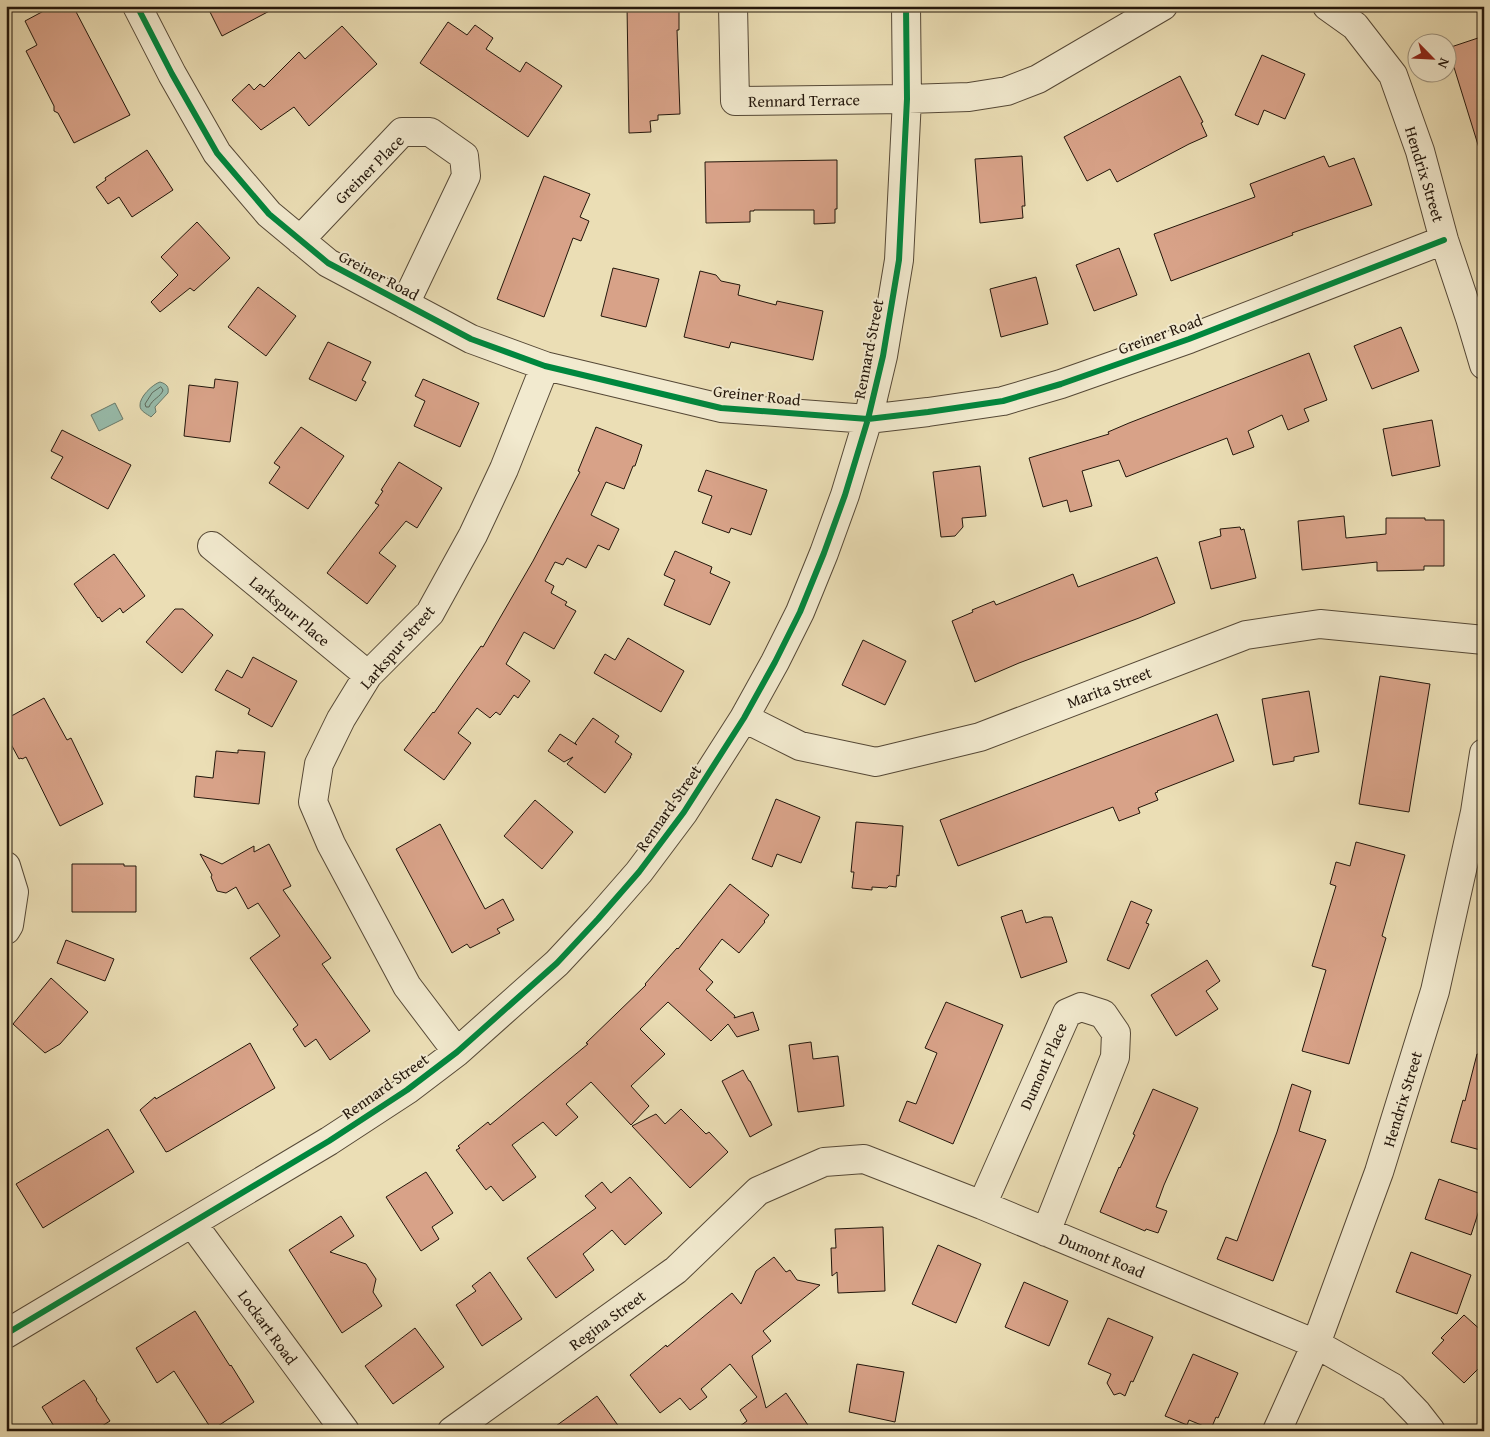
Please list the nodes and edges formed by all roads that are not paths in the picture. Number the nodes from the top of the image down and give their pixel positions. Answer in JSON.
{"nodes":[{"id":1,"x":137,"y":6,"type":"edge"},
{"id":2,"x":733,"y":6,"type":"edge"},
{"id":3,"x":906,"y":6,"type":"edge"},
{"id":4,"x":1163,"y":6,"type":"edge"},
{"id":5,"x":1327,"y":6,"type":"edge"},
{"id":6,"x":908,"y":99,"type":"junction"},
{"id":7,"x":300,"y":240,"type":"junction"},
{"id":8,"x":1444,"y":240,"type":"junction"},
{"id":9,"x":405,"y":304,"type":"junction"},
{"id":10,"x":1484,"y":365,"type":"edge"},
{"id":11,"x":545,"y":366,"type":"junction"},
{"id":12,"x":868,"y":419,"type":"junction"},
{"id":13,"x":212,"y":546,"type":"dead end"},
{"id":14,"x":1484,"y":640,"type":"edge"},
{"id":15,"x":368,"y":675,"type":"junction"},
{"id":16,"x":744,"y":718,"type":"junction"},
{"id":17,"x":1484,"y":753,"type":"edge"},
{"id":18,"x":6,"y":866,"type":"edge"},
{"id":19,"x":6,"y":930,"type":"edge"},
{"id":20,"x":457,"y":1052,"type":"junction"},
{"id":21,"x":751,"y":1197,"type":"joint"},
{"id":22,"x":982,"y":1205,"type":"junction"},
{"id":23,"x":192,"y":1223,"type":"junction"},
{"id":24,"x":1046,"y":1232,"type":"junction"},
{"id":25,"x":6,"y":1334,"type":"edge"},
{"id":26,"x":1316,"y":1344,"type":"junction"},
{"id":27,"x":345,"y":1431,"type":"edge"},
{"id":28,"x":452,"y":1431,"type":"edge"},
{"id":29,"x":1277,"y":1431,"type":"edge"},
{"id":30,"x":1431,"y":1431,"type":"edge"}],
"edges":[{"from":1,"to":7,"type":"street","name":"Greiner Road"},
{"from":2,"to":6,"type":"street","name":"Rennard Terrace"},
{"from":3,"to":6,"type":"street","name":"Rennard Street"},
{"from":4,"to":6,"type":"street"},
{"from":5,"to":8,"type":"street","name":"Hendrix Street"},
{"from":6,"to":12,"type":"street","name":"Rennard Street"},
{"from":7,"to":9,"type":"street","name":"Greiner Road"},
{"from":7,"to":9,"type":"street","name":"Greiner Place"},
{"from":8,"to":10,"type":"street","name":"Hendrix Street"},
{"from":8,"to":12,"type":"street","name":"Greiner Road"},
{"from":9,"to":11,"type":"street","name":"Greiner Road"},
{"from":11,"to":12,"type":"street","name":"Greiner Road"},
{"from":11,"to":15,"type":"street","name":"Larkspur Street"},
{"from":12,"to":16,"type":"street","name":"Rennard Street"},
{"from":13,"to":15,"type":"street","name":"Larkspur Place"},
{"from":14,"to":16,"type":"street","name":"Marita Street"},
{"from":15,"to":20,"type":"street","name":"Larkspur Street"},
{"from":16,"to":20,"type":"street","name":"Rennard Street"},
{"from":17,"to":26,"type":"street","name":"Hendrix Street"},
{"from":18,"to":19,"type":"street"},
{"from":20,"to":23,"type":"street","name":"Rennard Street"},
{"from":21,"to":22,"type":"street","name":"Dumont Road"},
{"from":21,"to":28,"type":"street","name":"Regina Street"},
{"from":22,"to":24,"type":"street","name":"Dumont Road"},
{"from":22,"to":24,"type":"street","name":"Dumont Place"},
{"from":23,"to":25,"type":"street","name":"Rennard Street"},
{"from":23,"to":27,"type":"street","name":"Lockart Road"},
{"from":24,"to":26,"type":"street","name":"Dumont Road"},
{"from":26,"to":29,"type":"street","name":"Hendrix Street"},
{"from":26,"to":30,"type":"street","name":"Dumont Road"}]}
